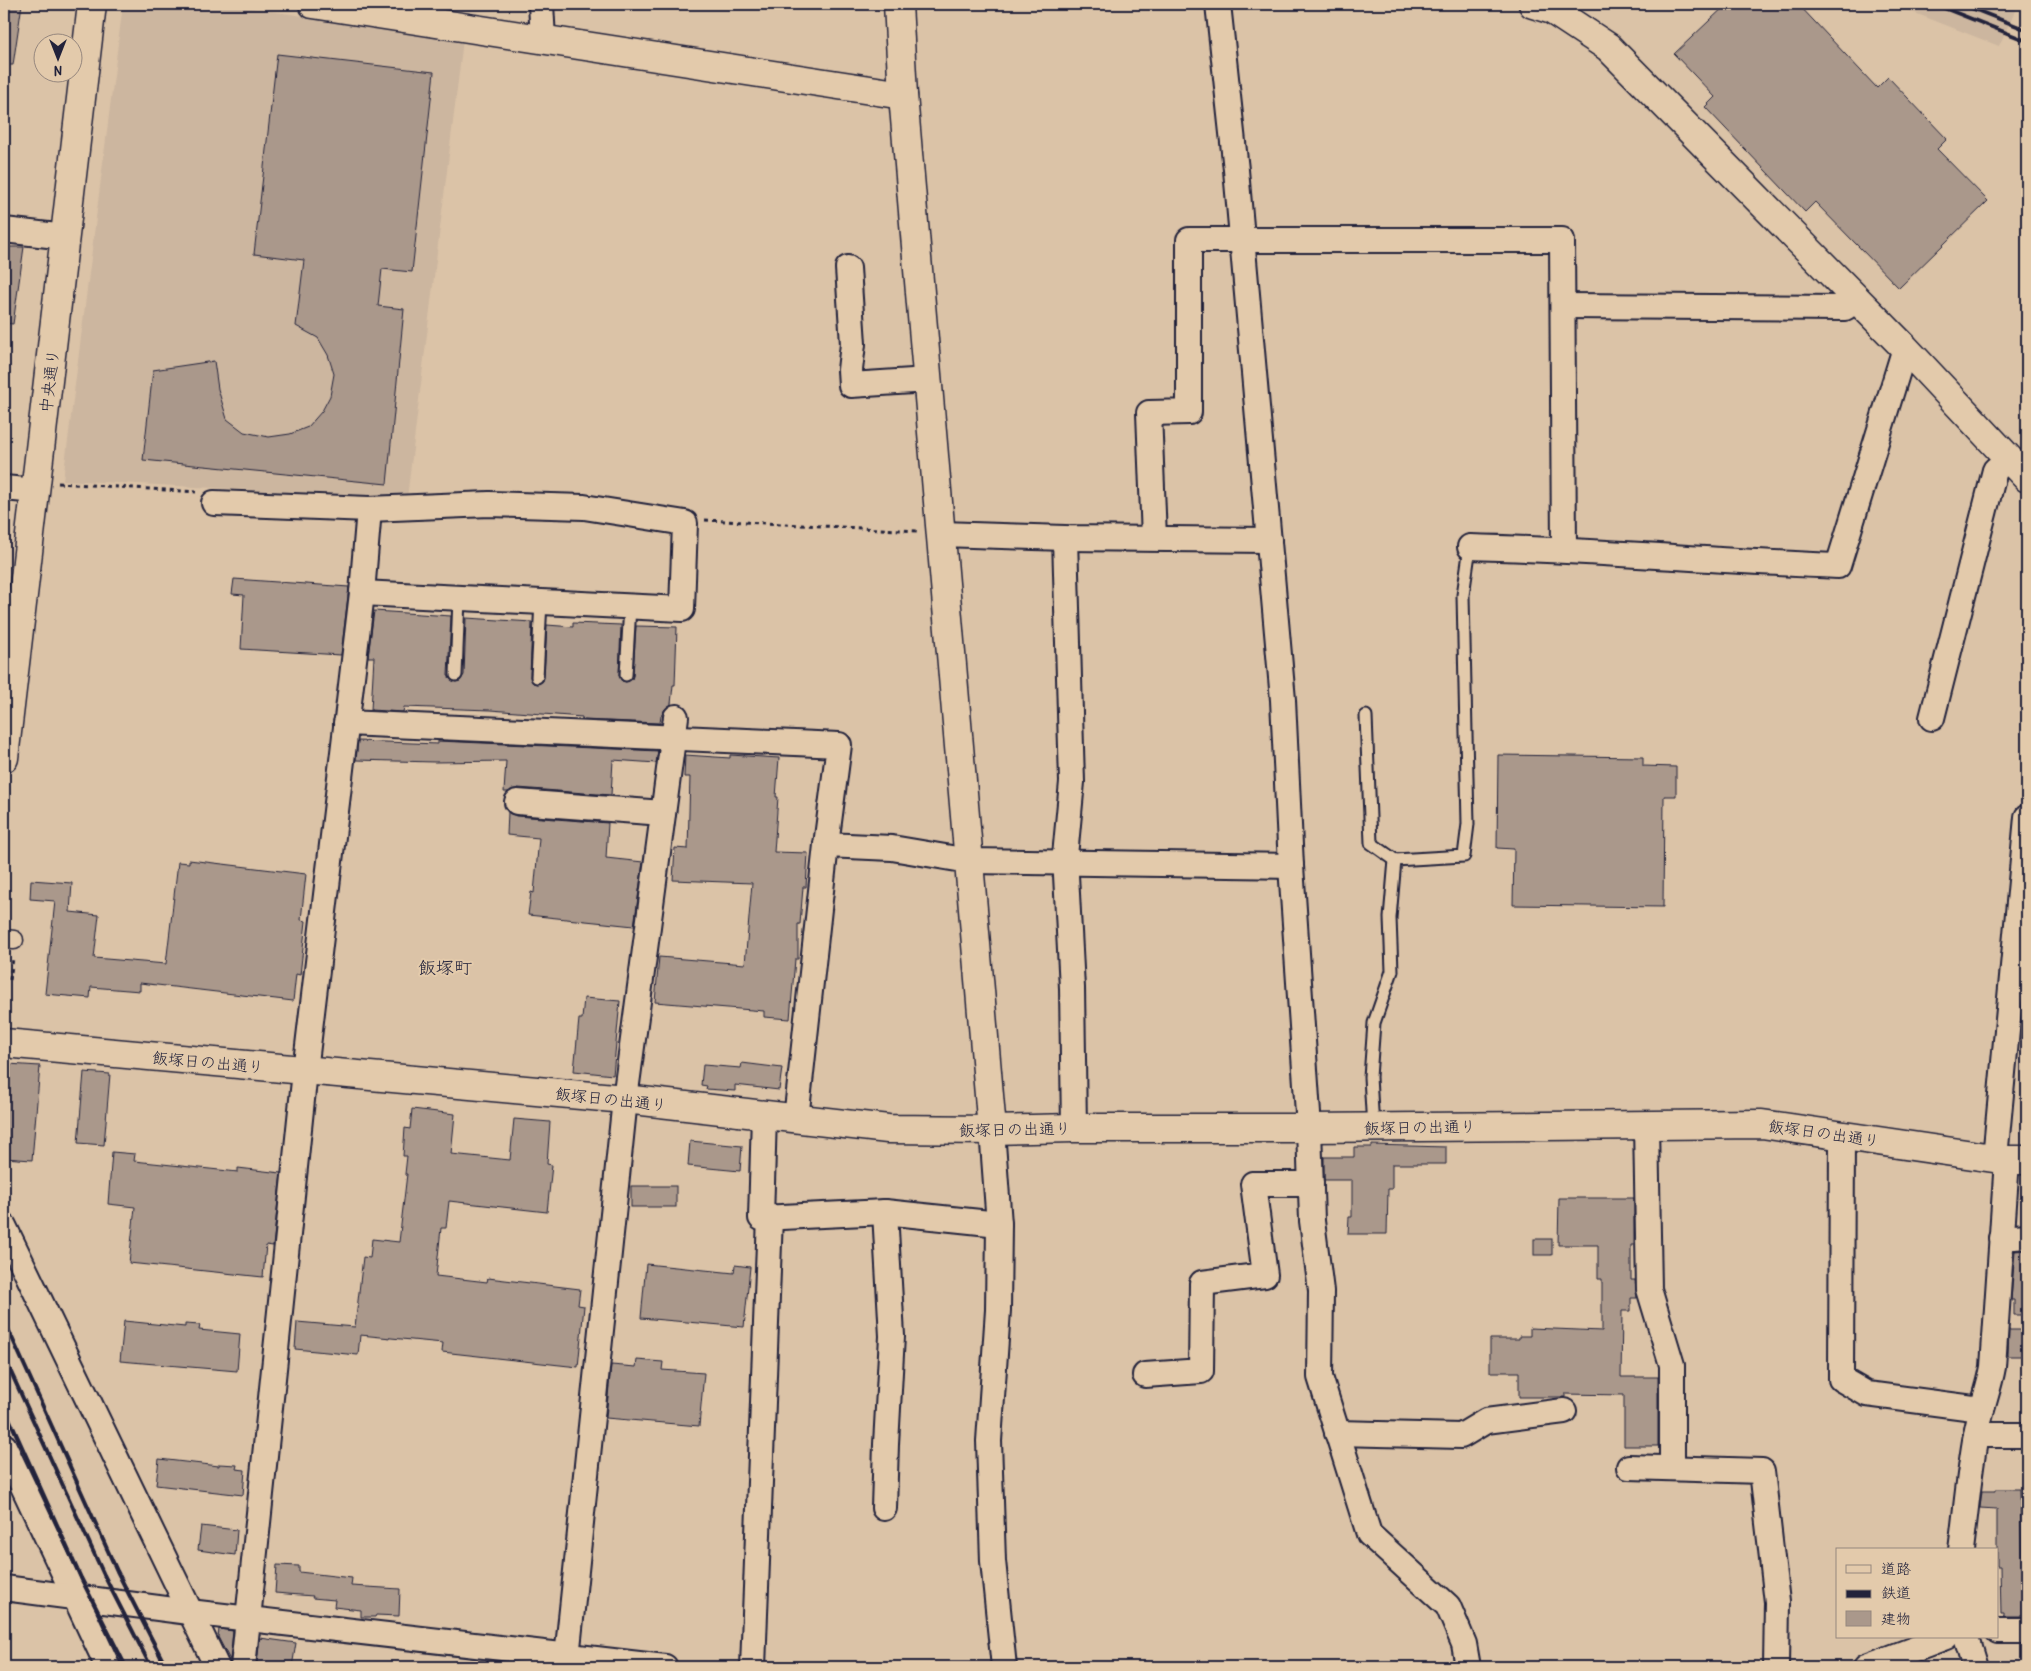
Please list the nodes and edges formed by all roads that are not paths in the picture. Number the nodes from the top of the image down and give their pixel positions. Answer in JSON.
{"nodes":[{"id":1,"x":92,"y":4,"type":"edge"},
{"id":2,"x":313,"y":4,"type":"edge"},
{"id":3,"x":541,"y":4,"type":"edge"},
{"id":4,"x":898,"y":4,"type":"edge"},
{"id":5,"x":1218,"y":4,"type":"edge"},
{"id":6,"x":1533,"y":4,"type":"edge"},
{"id":7,"x":416,"y":12,"type":"edge"},
{"id":8,"x":543,"y":38,"type":"junction"},
{"id":9,"x":903,"y":95,"type":"junction"},
{"id":10,"x":4,"y":230,"type":"edge"},
{"id":11,"x":66,"y":238,"type":"junction"},
{"id":12,"x":1242,"y":239,"type":"junction"},
{"id":13,"x":848,"y":268,"type":"dead end"},
{"id":14,"x":1856,"y":300,"type":"junction"},
{"id":15,"x":1563,"y":306,"type":"junction"},
{"id":16,"x":1905,"y":348,"type":"junction"},
{"id":17,"x":928,"y":380,"type":"junction"},
{"id":18,"x":2018,"y":469,"type":"edge"},
{"id":19,"x":36,"y":486,"type":"junction"},
{"id":20,"x":4,"y":488,"type":"edge"},
{"id":21,"x":214,"y":503,"type":"road end"},
{"id":22,"x":369,"y":509,"type":"junction"},
{"id":23,"x":942,"y":534,"type":"junction"},
{"id":24,"x":1065,"y":538,"type":"junction"},
{"id":25,"x":1154,"y":538,"type":"junction"},
{"id":26,"x":1269,"y":540,"type":"junction"},
{"id":27,"x":1470,"y":547,"type":"joint"},
{"id":28,"x":1564,"y":550,"type":"junction"},
{"id":29,"x":362,"y":593,"type":"junction"},
{"id":30,"x":459,"y":598,"type":"junction"},
{"id":31,"x":541,"y":602,"type":"junction"},
{"id":32,"x":630,"y":606,"type":"junction"},
{"id":33,"x":456,"y":674,"type":"dead end"},
{"id":34,"x":626,"y":675,"type":"dead end"},
{"id":35,"x":537,"y":678,"type":"dead end"},
{"id":36,"x":1366,"y":716,"type":"dead end"},
{"id":37,"x":1932,"y":718,"type":"dead end"},
{"id":38,"x":346,"y":723,"type":"junction"},
{"id":39,"x":675,"y":727,"type":"junction"},
{"id":40,"x":4,"y":758,"type":"edge"},
{"id":41,"x":517,"y":802,"type":"dead end"},
{"id":42,"x":663,"y":813,"type":"junction"},
{"id":43,"x":2027,"y":818,"type":"edge"},
{"id":44,"x":826,"y":845,"type":"junction"},
{"id":45,"x":1395,"y":860,"type":"junction"},
{"id":46,"x":969,"y":861,"type":"junction"},
{"id":47,"x":1066,"y":862,"type":"junction"},
{"id":48,"x":1292,"y":866,"type":"junction"},
{"id":49,"x":4,"y":1043,"type":"edge"},
{"id":50,"x":305,"y":1071,"type":"junction"},
{"id":51,"x":625,"y":1099,"type":"junction"},
{"id":52,"x":764,"y":1115,"type":"junction"},
{"id":53,"x":796,"y":1119,"type":"junction"},
{"id":54,"x":1646,"y":1125,"type":"junction"},
{"id":55,"x":1074,"y":1128,"type":"junction"},
{"id":56,"x":1309,"y":1128,"type":"junction"},
{"id":57,"x":1373,"y":1128,"type":"junction"},
{"id":58,"x":992,"y":1130,"type":"junction"},
{"id":59,"x":1842,"y":1136,"type":"junction"},
{"id":60,"x":2010,"y":1159,"type":"edge"},
{"id":61,"x":1311,"y":1184,"type":"junction"},
{"id":62,"x":885,"y":1212,"type":"junction"},
{"id":63,"x":770,"y":1217,"type":"junction"},
{"id":64,"x":999,"y":1224,"type":"junction"},
{"id":65,"x":4,"y":1226,"type":"edge"},
{"id":66,"x":2027,"y":1236,"type":"edge"},
{"id":67,"x":2001,"y":1238,"type":"junction"},
{"id":68,"x":1145,"y":1375,"type":"dead end"},
{"id":69,"x":1981,"y":1409,"type":"junction"},
{"id":70,"x":1564,"y":1412,"type":"dead end"},
{"id":71,"x":1337,"y":1433,"type":"junction"},
{"id":72,"x":2027,"y":1435,"type":"edge"},
{"id":73,"x":1976,"y":1436,"type":"junction"},
{"id":74,"x":4,"y":1446,"type":"edge"},
{"id":75,"x":1629,"y":1467,"type":"dead end"},
{"id":76,"x":1672,"y":1468,"type":"junction"},
{"id":77,"x":884,"y":1508,"type":"dead end"},
{"id":78,"x":1961,"y":1548,"type":"edge"},
{"id":79,"x":4,"y":1588,"type":"edge"},
{"id":80,"x":73,"y":1596,"type":"junction"},
{"id":81,"x":189,"y":1612,"type":"junction"},
{"id":82,"x":249,"y":1618,"type":"junction"},
{"id":83,"x":1998,"y":1631,"type":"edge"},
{"id":84,"x":2027,"y":1631,"type":"edge"},
{"id":85,"x":1943,"y":1638,"type":"edge"},
{"id":86,"x":1966,"y":1638,"type":"edge"},
{"id":87,"x":567,"y":1661,"type":"edge"},
{"id":88,"x":108,"y":1667,"type":"edge"},
{"id":89,"x":217,"y":1667,"type":"edge"},
{"id":90,"x":243,"y":1667,"type":"edge"},
{"id":91,"x":665,"y":1667,"type":"edge"},
{"id":92,"x":753,"y":1667,"type":"edge"},
{"id":93,"x":1004,"y":1667,"type":"edge"},
{"id":94,"x":1468,"y":1667,"type":"edge"},
{"id":95,"x":1776,"y":1667,"type":"edge"},
{"id":96,"x":1866,"y":1667,"type":"edge"},
{"id":97,"x":1974,"y":1667,"type":"edge"}],
"edges":[{"from":1,"to":11,"type":"street","name":"中央通り"},
{"from":2,"to":7,"type":"street"},
{"from":3,"to":8,"type":"street"},
{"from":4,"to":9,"type":"street"},
{"from":5,"to":12,"type":"street"},
{"from":6,"to":14,"type":"street"},
{"from":7,"to":8,"type":"street"},
{"from":8,"to":9,"type":"street"},
{"from":9,"to":17,"type":"street"},
{"from":10,"to":11,"type":"street"},
{"from":11,"to":19,"type":"street","name":"中央通り"},
{"from":12,"to":15,"type":"street"},
{"from":12,"to":25,"type":"street"},
{"from":12,"to":26,"type":"street"},
{"from":13,"to":17,"type":"street"},
{"from":14,"to":15,"type":"street"},
{"from":14,"to":16,"type":"street"},
{"from":15,"to":28,"type":"street"},
{"from":16,"to":18,"type":"street"},
{"from":16,"to":28,"type":"street"},
{"from":17,"to":23,"type":"street"},
{"from":18,"to":37,"type":"street"},
{"from":19,"to":20,"type":"street"},
{"from":19,"to":40,"type":"street","name":"中央通り"},
{"from":21,"to":22,"type":"street"},
{"from":22,"to":29,"type":"street"},
{"from":22,"to":32,"type":"street"},
{"from":23,"to":24,"type":"street"},
{"from":23,"to":46,"type":"street"},
{"from":24,"to":25,"type":"street"},
{"from":24,"to":47,"type":"street"},
{"from":25,"to":26,"type":"street"},
{"from":26,"to":48,"type":"street"},
{"from":27,"to":28,"type":"street"},
{"from":27,"to":45,"type":"lane"},
{"from":29,"to":30,"type":"street"},
{"from":29,"to":38,"type":"street"},
{"from":30,"to":31,"type":"street"},
{"from":30,"to":33,"type":"lane"},
{"from":31,"to":32,"type":"street"},
{"from":31,"to":35,"type":"lane"},
{"from":32,"to":34,"type":"lane"},
{"from":36,"to":45,"type":"lane"},
{"from":38,"to":39,"type":"street"},
{"from":38,"to":50,"type":"street"},
{"from":39,"to":42,"type":"street"},
{"from":39,"to":44,"type":"street"},
{"from":41,"to":42,"type":"street"},
{"from":42,"to":51,"type":"street"},
{"from":43,"to":60,"type":"street"},
{"from":44,"to":46,"type":"street"},
{"from":44,"to":53,"type":"street"},
{"from":45,"to":57,"type":"lane"},
{"from":46,"to":47,"type":"street"},
{"from":46,"to":58,"type":"street"},
{"from":47,"to":48,"type":"street"},
{"from":47,"to":55,"type":"street"},
{"from":48,"to":56,"type":"street"},
{"from":49,"to":50,"type":"street","name":"飯塚日の出通り"},
{"from":50,"to":51,"type":"street","name":"飯塚日の出通り"},
{"from":50,"to":82,"type":"street"},
{"from":51,"to":52,"type":"street","name":"飯塚日の出通り"},
{"from":51,"to":87,"type":"street"},
{"from":52,"to":53,"type":"street","name":"飯塚日の出通り"},
{"from":52,"to":63,"type":"street"},
{"from":53,"to":58,"type":"street","name":"飯塚日の出通り"},
{"from":54,"to":57,"type":"street","name":"飯塚日の出通り"},
{"from":54,"to":59,"type":"street","name":"飯塚日の出通り"},
{"from":54,"to":76,"type":"street"},
{"from":55,"to":56,"type":"street","name":"飯塚日の出通り"},
{"from":55,"to":58,"type":"street","name":"飯塚日の出通り"},
{"from":56,"to":57,"type":"street","name":"飯塚日の出通り"},
{"from":56,"to":61,"type":"street"},
{"from":58,"to":64,"type":"street"},
{"from":59,"to":60,"type":"street","name":"飯塚日の出通り"},
{"from":59,"to":69,"type":"street"},
{"from":60,"to":67,"type":"street"},
{"from":61,"to":68,"type":"street"},
{"from":61,"to":71,"type":"street"},
{"from":62,"to":63,"type":"street"},
{"from":62,"to":64,"type":"street"},
{"from":62,"to":77,"type":"street"},
{"from":63,"to":92,"type":"street"},
{"from":64,"to":93,"type":"street"},
{"from":65,"to":81,"type":"street"},
{"from":66,"to":67,"type":"street"},
{"from":67,"to":69,"type":"street"},
{"from":69,"to":73,"type":"street"},
{"from":70,"to":71,"type":"street"},
{"from":71,"to":94,"type":"street"},
{"from":72,"to":73,"type":"street"},
{"from":73,"to":78,"type":"street"},
{"from":74,"to":80,"type":"street"},
{"from":75,"to":76,"type":"street"},
{"from":76,"to":95,"type":"street"},
{"from":79,"to":80,"type":"street"},
{"from":80,"to":81,"type":"street"},
{"from":80,"to":88,"type":"street"},
{"from":81,"to":82,"type":"street"},
{"from":81,"to":89,"type":"street"},
{"from":82,"to":87,"type":"street"},
{"from":82,"to":90,"type":"street"},
{"from":83,"to":84,"type":"street"},
{"from":85,"to":96,"type":"street"},
{"from":86,"to":97,"type":"street"},
{"from":87,"to":91,"type":"street"}]}
